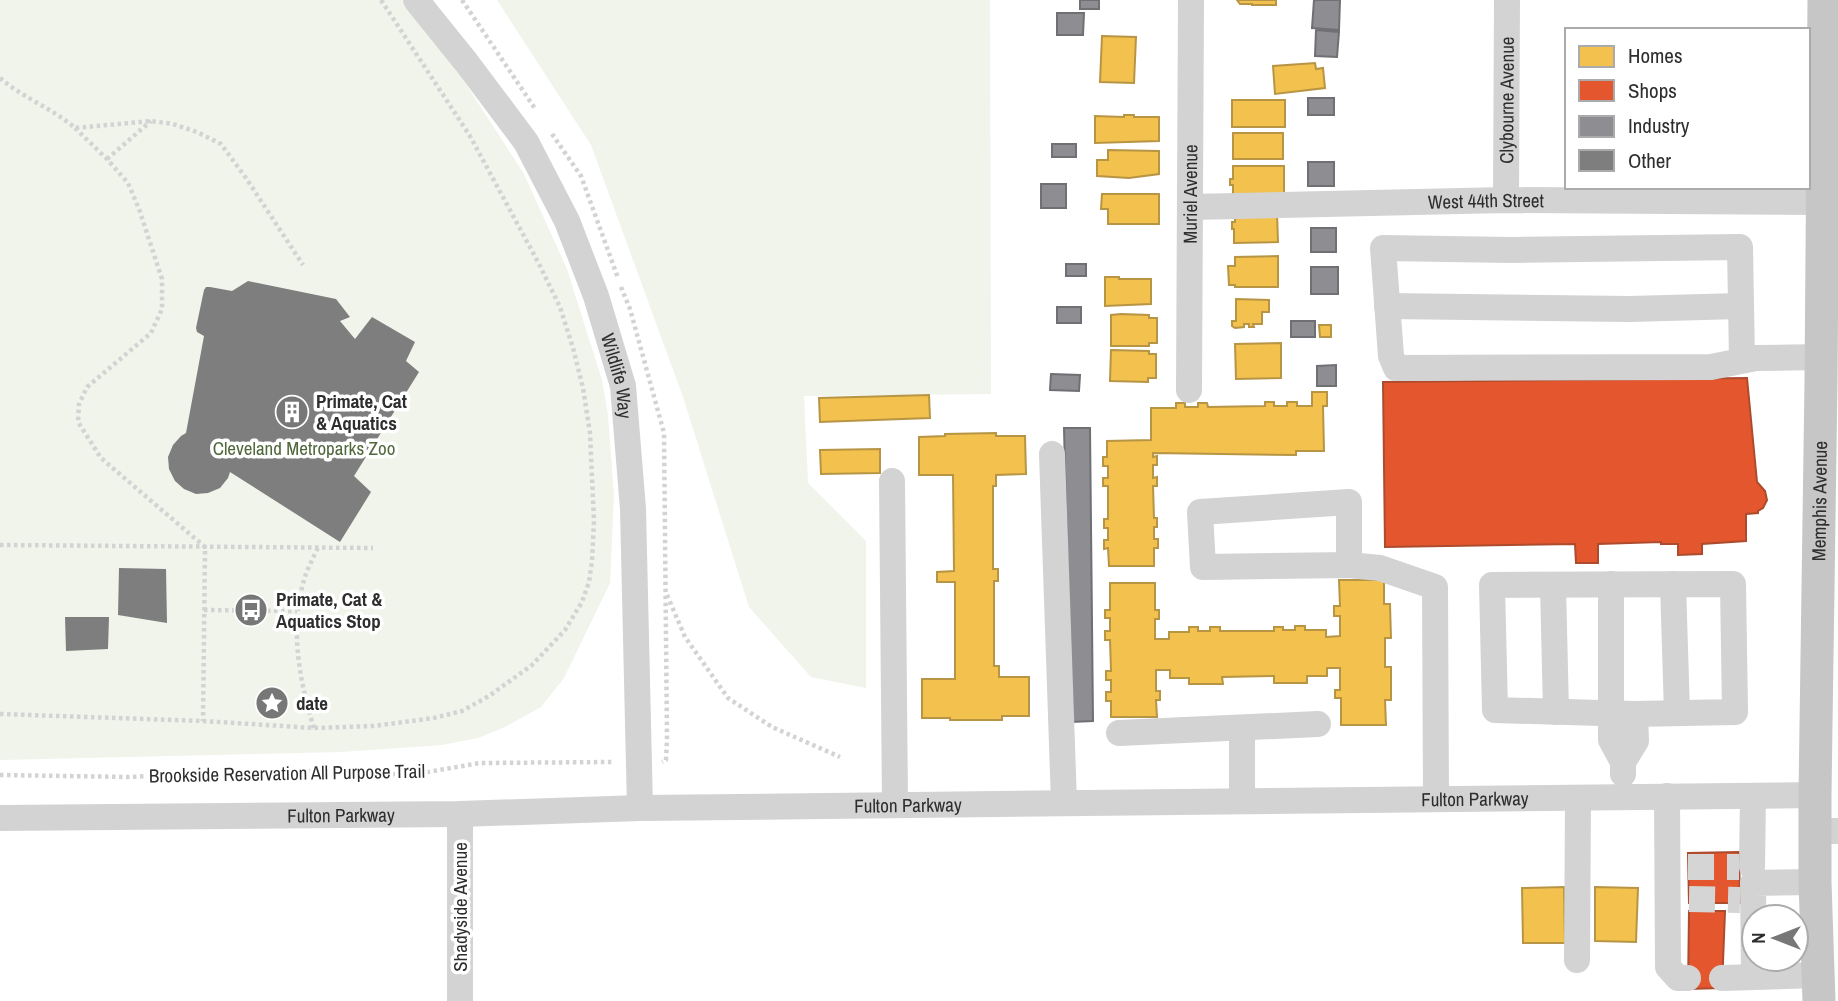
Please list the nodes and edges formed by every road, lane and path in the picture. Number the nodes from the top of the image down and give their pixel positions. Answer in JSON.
{"nodes":[{"id":1,"x":381,"y":0,"type":"edge"},
{"id":2,"x":416,"y":0,"type":"edge"},
{"id":3,"x":1191,"y":0,"type":"edge"},
{"id":4,"x":1507,"y":0,"type":"edge"},
{"id":5,"x":1824,"y":0,"type":"edge"},
{"id":6,"x":0,"y":78,"type":"edge"},
{"id":7,"x":151,"y":121,"type":"junction"},
{"id":8,"x":75,"y":128,"type":"junction"},
{"id":9,"x":107,"y":159,"type":"junction"},
{"id":10,"x":1506,"y":200,"type":"junction"},
{"id":11,"x":1822,"y":202,"type":"junction"},
{"id":12,"x":1190,"y":207,"type":"junction"},
{"id":13,"x":303,"y":265,"type":"dead end"},
{"id":14,"x":1387,"y":306,"type":"junction"},
{"id":15,"x":1741,"y":306,"type":"junction"},
{"id":16,"x":1742,"y":360,"type":"junction"},
{"id":17,"x":1827,"y":373,"type":"edge"},
{"id":18,"x":1189,"y":390,"type":"dead end"},
{"id":19,"x":1052,"y":454,"type":"dead end"},
{"id":20,"x":892,"y":481,"type":"dead end"},
{"id":21,"x":0,"y":545,"type":"edge"},
{"id":22,"x":205,"y":547,"type":"junction"},
{"id":23,"x":318,"y":547,"type":"junction"},
{"id":24,"x":373,"y":548,"type":"dead end"},
{"id":25,"x":1349,"y":565,"type":"junction"},
{"id":26,"x":1553,"y":584,"type":"junction"},
{"id":27,"x":1611,"y":584,"type":"junction"},
{"id":28,"x":1673,"y":584,"type":"junction"},
{"id":29,"x":666,"y":593,"type":"dead end"},
{"id":30,"x":204,"y":610,"type":"junction"},
{"id":31,"x":298,"y":611,"type":"junction"},
{"id":32,"x":1556,"y":712,"type":"junction"},
{"id":33,"x":1623,"y":713,"type":"junction"},
{"id":34,"x":1677,"y":713,"type":"junction"},
{"id":35,"x":0,"y":714,"type":"edge"},
{"id":36,"x":204,"y":721,"type":"junction"},
{"id":37,"x":1318,"y":724,"type":"dead end"},
{"id":38,"x":314,"y":728,"type":"junction"},
{"id":39,"x":1242,"y":728,"type":"junction"},
{"id":40,"x":1119,"y":733,"type":"dead end"},
{"id":41,"x":840,"y":757,"type":"dead end"},
{"id":42,"x":615,"y":762,"type":"dead end"},
{"id":43,"x":0,"y":775,"type":"edge"},
{"id":44,"x":1815,"y":795,"type":"junction"},
{"id":45,"x":1667,"y":796,"type":"junction"},
{"id":46,"x":1753,"y":796,"type":"junction"},
{"id":47,"x":1578,"y":797,"type":"junction"},
{"id":48,"x":1622,"y":797,"type":"junction"},
{"id":49,"x":1436,"y":799,"type":"junction"},
{"id":50,"x":1242,"y":801,"type":"junction"},
{"id":51,"x":1064,"y":803,"type":"junction"},
{"id":52,"x":895,"y":805,"type":"junction"},
{"id":53,"x":640,"y":808,"type":"junction"},
{"id":54,"x":460,"y":814,"type":"junction"},
{"id":55,"x":0,"y":818,"type":"edge"},
{"id":56,"x":1827,"y":831,"type":"edge"},
{"id":57,"x":1815,"y":882,"type":"junction"},
{"id":58,"x":1746,"y":883,"type":"junction"},
{"id":59,"x":1577,"y":960,"type":"dead end"},
{"id":60,"x":1754,"y":976,"type":"junction"},
{"id":61,"x":1688,"y":978,"type":"dead end"},
{"id":62,"x":1722,"y":978,"type":"dead end"},
{"id":63,"x":1819,"y":988,"type":"edge"},
{"id":64,"x":460,"y":1001,"type":"edge"}],
"edges":[{"from":1,"to":38,"type":"path"},
{"from":2,"to":53,"type":"street","name":"Wildlife Way"},
{"from":3,"to":12,"type":"street","name":"Muriel Avenue"},
{"from":4,"to":10,"type":"street","name":"Clybourne Avenue"},
{"from":5,"to":11,"type":"main road","name":"Memphis Avenue"},
{"from":6,"to":8,"type":"path"},
{"from":7,"to":8,"type":"path"},
{"from":7,"to":9,"type":"path"},
{"from":7,"to":13,"type":"path"},
{"from":8,"to":9,"type":"path"},
{"from":9,"to":22,"type":"path"},
{"from":10,"to":11,"type":"street","name":"West 44th Street"},
{"from":10,"to":12,"type":"street","name":"West 44th Street"},
{"from":11,"to":17,"type":"main road","name":"Memphis Avenue"},
{"from":12,"to":18,"type":"street","name":"Muriel Avenue"},
{"from":14,"to":15,"type":"street"},
{"from":14,"to":15,"type":"street"},
{"from":14,"to":16,"type":"street"},
{"from":15,"to":16,"type":"street"},
{"from":16,"to":17,"type":"street"},
{"from":17,"to":44,"type":"main road","name":"Memphis Avenue"},
{"from":19,"to":51,"type":"street"},
{"from":20,"to":52,"type":"street"},
{"from":21,"to":22,"type":"path"},
{"from":22,"to":23,"type":"path"},
{"from":22,"to":30,"type":"path"},
{"from":23,"to":24,"type":"path"},
{"from":23,"to":31,"type":"path"},
{"from":25,"to":25,"type":"street"},
{"from":25,"to":49,"type":"street"},
{"from":26,"to":27,"type":"street"},
{"from":26,"to":32,"type":"street"},
{"from":26,"to":32,"type":"street"},
{"from":27,"to":28,"type":"street"},
{"from":27,"to":33,"type":"street"},
{"from":28,"to":34,"type":"street"},
{"from":28,"to":34,"type":"street"},
{"from":29,"to":41,"type":"path"},
{"from":30,"to":31,"type":"path"},
{"from":30,"to":36,"type":"path"},
{"from":31,"to":38,"type":"path"},
{"from":32,"to":33,"type":"street"},
{"from":33,"to":34,"type":"street"},
{"from":33,"to":48,"type":"street"},
{"from":35,"to":36,"type":"path"},
{"from":36,"to":38,"type":"path"},
{"from":37,"to":39,"type":"street"},
{"from":39,"to":40,"type":"street"},
{"from":39,"to":50,"type":"street"},
{"from":42,"to":43,"type":"path","name":"Brookside Reservation All Purpose Trail"},
{"from":44,"to":46,"type":"street","name":"Fulton Parkway"},
{"from":44,"to":56,"type":"main road","name":"Memphis Avenue"},
{"from":45,"to":46,"type":"street","name":"Fulton Parkway"},
{"from":45,"to":48,"type":"street","name":"Fulton Parkway"},
{"from":45,"to":61,"type":"street"},
{"from":46,"to":58,"type":"street"},
{"from":47,"to":48,"type":"street","name":"Fulton Parkway"},
{"from":47,"to":49,"type":"street","name":"Fulton Parkway"},
{"from":47,"to":59,"type":"street"},
{"from":49,"to":50,"type":"street","name":"Fulton Parkway"},
{"from":50,"to":51,"type":"street","name":"Fulton Parkway"},
{"from":51,"to":52,"type":"street","name":"Fulton Parkway"},
{"from":52,"to":53,"type":"street","name":"Fulton Parkway"},
{"from":53,"to":54,"type":"street","name":"Fulton Parkway"},
{"from":54,"to":55,"type":"street","name":"Fulton Parkway"},
{"from":54,"to":64,"type":"street","name":"Shadyside Avenue"},
{"from":56,"to":57,"type":"main road","name":"Memphis Avenue"},
{"from":57,"to":58,"type":"street"},
{"from":57,"to":63,"type":"main road","name":"Memphis Avenue"},
{"from":58,"to":60,"type":"street"},
{"from":60,"to":62,"type":"street"},
{"from":60,"to":63,"type":"street"}]}
